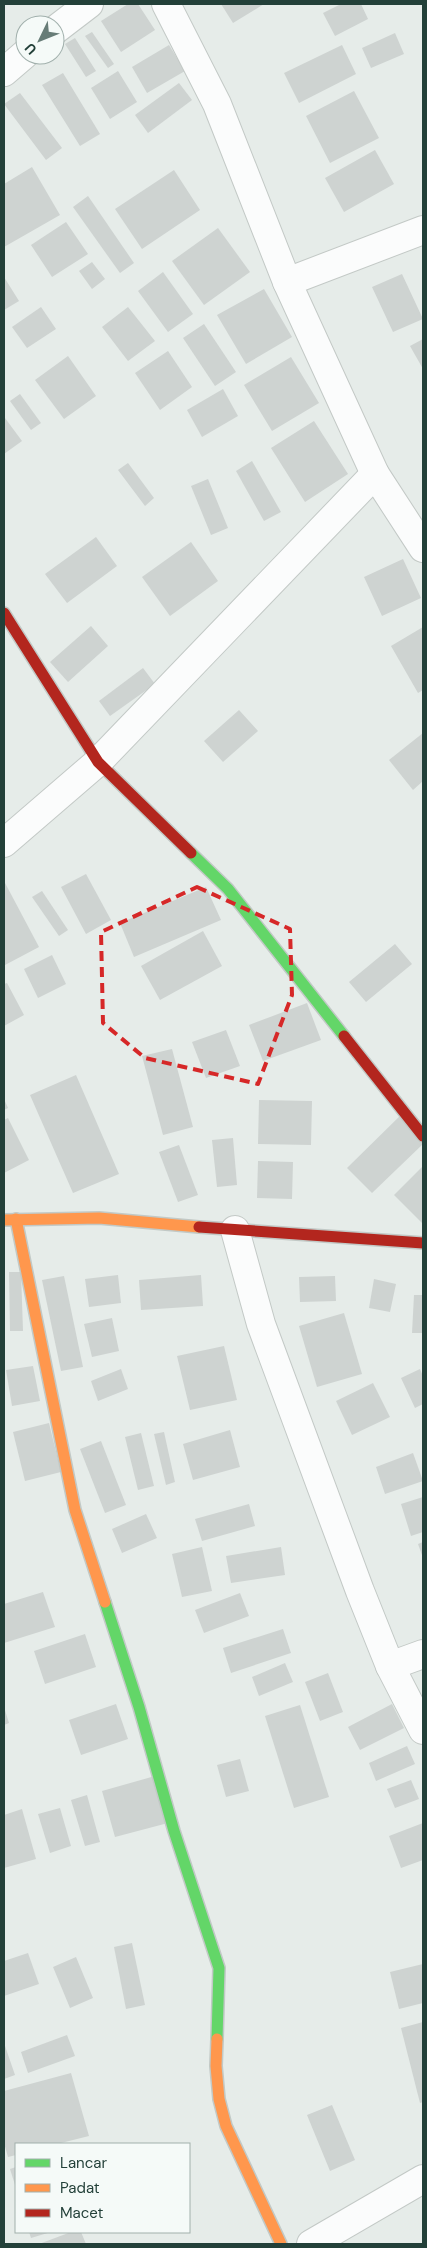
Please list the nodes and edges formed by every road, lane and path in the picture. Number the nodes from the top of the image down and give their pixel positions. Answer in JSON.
{"nodes":[{"id":1,"x":89,"y":4,"type":"edge"},
{"id":2,"x":166,"y":4,"type":"edge"},
{"id":3,"x":65,"y":22,"type":"edge"},
{"id":4,"x":15,"y":63,"type":"edge"},
{"id":5,"x":4,"y":72,"type":"edge"},
{"id":6,"x":423,"y":230,"type":"edge"},
{"id":7,"x":287,"y":282,"type":"junction"},
{"id":8,"x":376,"y":474,"type":"junction"},
{"id":9,"x":415,"y":519,"type":"edge"},
{"id":10,"x":423,"y":548,"type":"edge"},
{"id":11,"x":4,"y":612,"type":"edge"},
{"id":12,"x":98,"y":762,"type":"junction"},
{"id":13,"x":4,"y":843,"type":"edge"},
{"id":14,"x":423,"y":1136,"type":"edge"},
{"id":15,"x":10,"y":1220,"type":"edge"},
{"id":16,"x":235,"y":1230,"type":"junction"},
{"id":17,"x":423,"y":1243,"type":"edge"},
{"id":18,"x":423,"y":1654,"type":"edge"},
{"id":19,"x":390,"y":1666,"type":"junction"},
{"id":20,"x":423,"y":1730,"type":"edge"},
{"id":21,"x":423,"y":2179,"type":"edge"},
{"id":22,"x":281,"y":2244,"type":"edge"},
{"id":23,"x":311,"y":2244,"type":"edge"}],
"edges":[{"from":1,"to":3,"type":"street"},
{"from":2,"to":7,"type":"street"},
{"from":4,"to":5,"type":"street"},
{"from":6,"to":7,"type":"street"},
{"from":7,"to":8,"type":"street"},
{"from":8,"to":9,"type":"street"},
{"from":8,"to":12,"type":"street"},
{"from":9,"to":10,"type":"street"},
{"from":11,"to":12,"type":"street"},
{"from":12,"to":13,"type":"street"},
{"from":12,"to":14,"type":"street"},
{"from":15,"to":16,"type":"street"},
{"from":15,"to":22,"type":"street"},
{"from":16,"to":17,"type":"street"},
{"from":16,"to":19,"type":"street"},
{"from":18,"to":19,"type":"street"},
{"from":19,"to":20,"type":"street"},
{"from":21,"to":23,"type":"street"}]}
